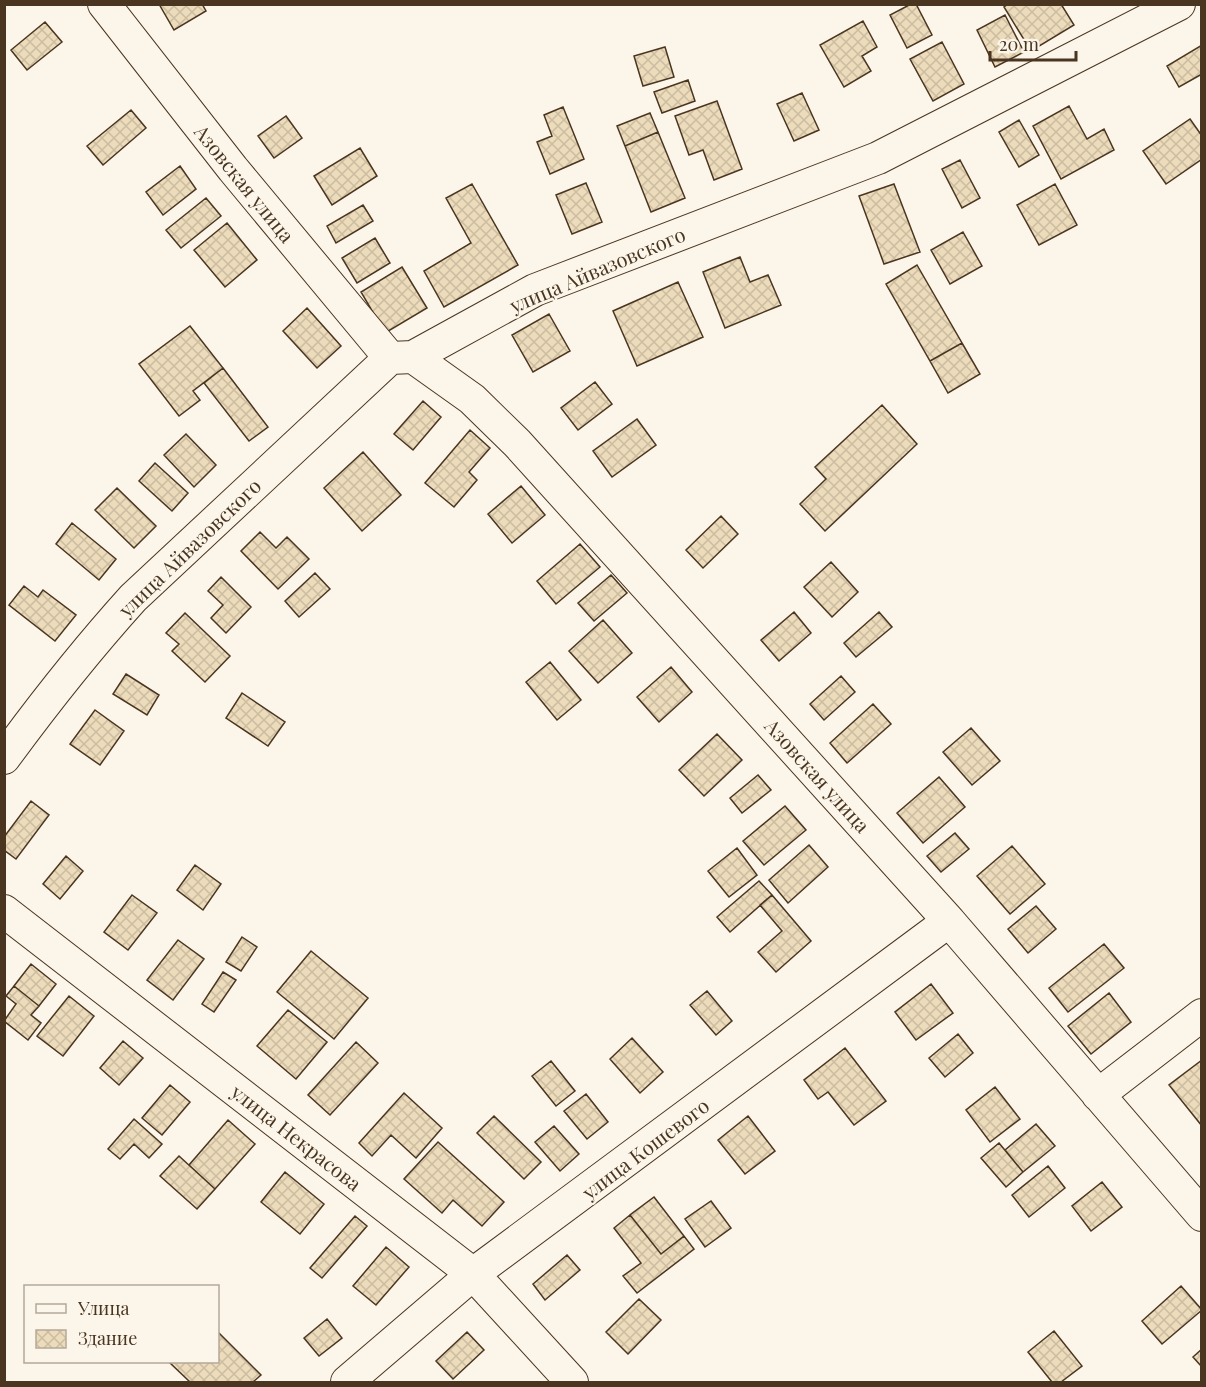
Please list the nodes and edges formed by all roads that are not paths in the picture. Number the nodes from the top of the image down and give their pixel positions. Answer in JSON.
{"nodes":[{"id":1,"x":104,"y":4,"type":"edge"},
{"id":2,"x":1179,"y":4,"type":"edge"},
{"id":3,"x":401,"y":357,"type":"junction"},
{"id":4,"x":4,"y":758,"type":"edge"},
{"id":5,"x":4,"y":911,"type":"edge"},
{"id":6,"x":950,"y":921,"type":"junction"},
{"id":7,"x":1202,"y":1015,"type":"edge"},
{"id":8,"x":1098,"y":1095,"type":"junction"},
{"id":9,"x":1202,"y":1215,"type":"edge"},
{"id":10,"x":473,"y":1274,"type":"junction"},
{"id":11,"x":346,"y":1383,"type":"edge"},
{"id":12,"x":572,"y":1383,"type":"edge"}],
"edges":[{"from":1,"to":3,"type":"street","name":"Азовская улица"},
{"from":2,"to":3,"type":"street","name":"улица Айвазовского"},
{"from":3,"to":4,"type":"street","name":"улица Айвазовского"},
{"from":3,"to":6,"type":"street","name":"Азовская улица"},
{"from":5,"to":10,"type":"street","name":"улица Некрасова"},
{"from":6,"to":8,"type":"street","name":"Азовская улица"},
{"from":6,"to":10,"type":"street","name":"улица Кошевого"},
{"from":7,"to":8,"type":"street"},
{"from":8,"to":9,"type":"street","name":"Азовская улица"},
{"from":10,"to":11,"type":"street","name":"улица Кошевого"},
{"from":10,"to":12,"type":"street","name":"улица Некрасова"}]}
